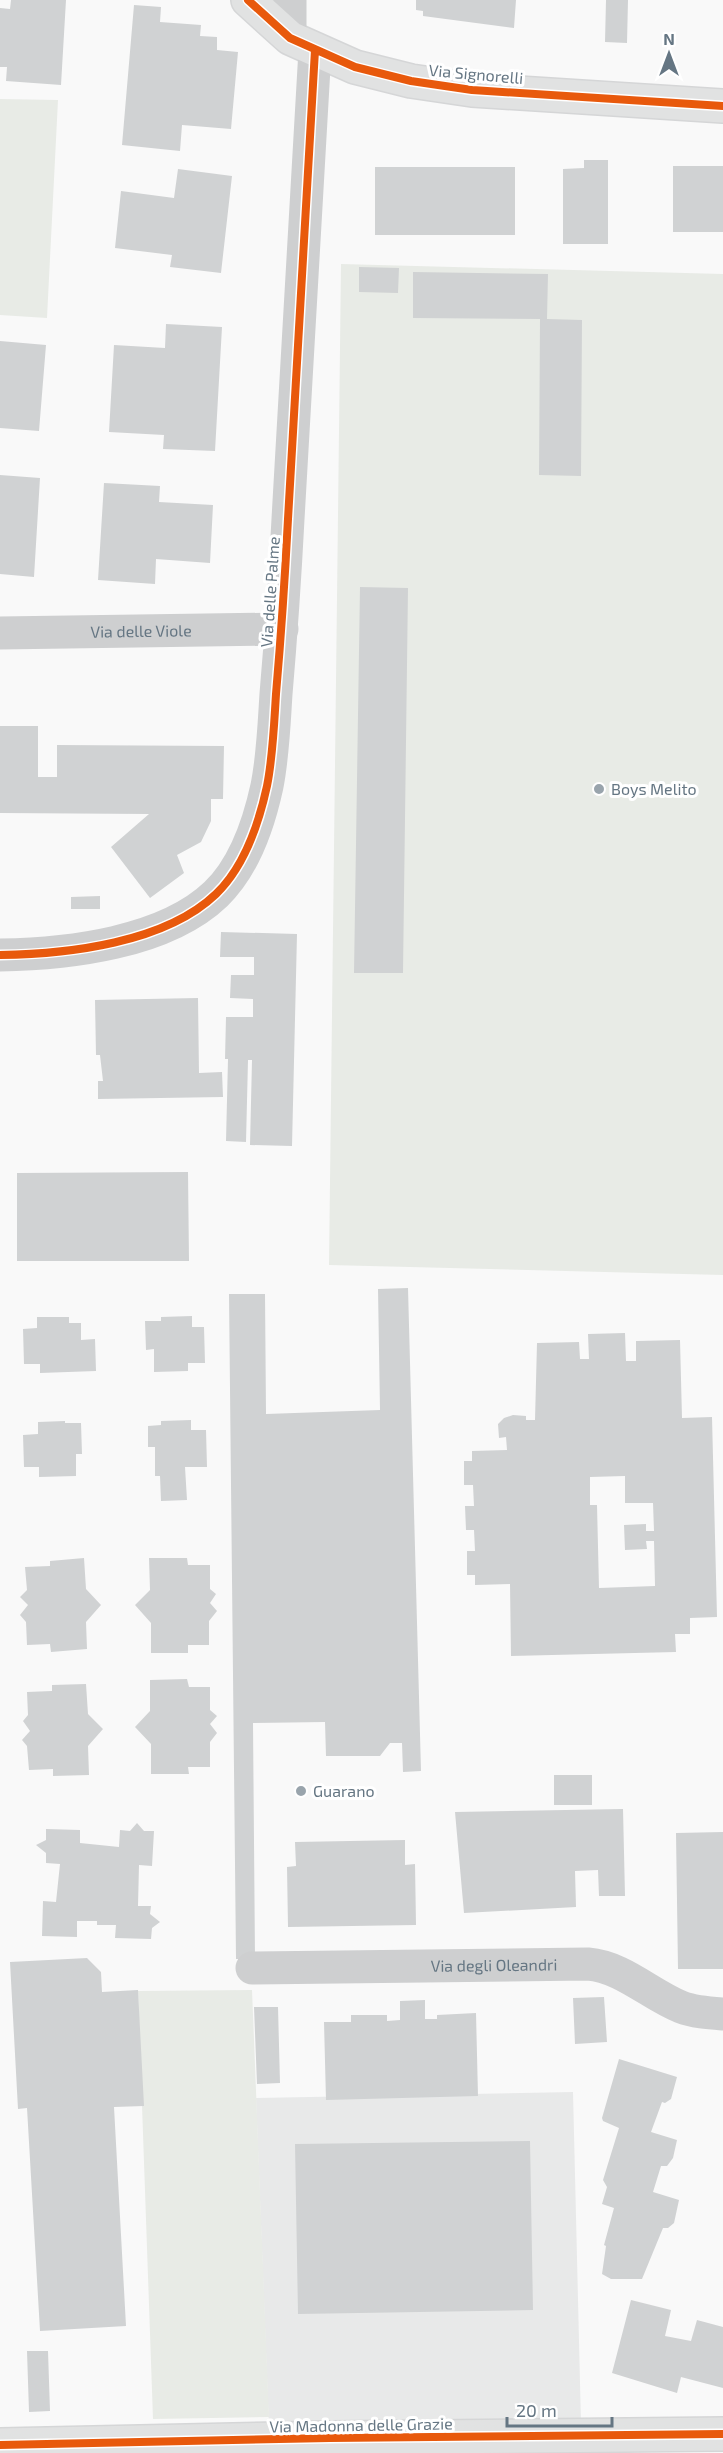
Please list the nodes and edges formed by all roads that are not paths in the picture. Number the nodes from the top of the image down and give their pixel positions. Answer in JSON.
{"nodes":[{"id":1,"x":248,"y":0,"type":"edge"},
{"id":2,"x":290,"y":0,"type":"edge"},
{"id":3,"x":303,"y":44,"type":"junction"},
{"id":4,"x":723,"y":106,"type":"edge"},
{"id":5,"x":282,"y":629,"type":"junction"},
{"id":6,"x":0,"y":633,"type":"edge"},
{"id":7,"x":0,"y":955,"type":"edge"},
{"id":8,"x":252,"y":1968,"type":"dead end"},
{"id":9,"x":723,"y":2014,"type":"edge"},
{"id":10,"x":723,"y":2434,"type":"edge"},
{"id":11,"x":0,"y":2445,"type":"edge"},
{"id":12,"x":369,"y":2445,"type":"edge"},
{"id":13,"x":136,"y":2448,"type":"edge"}],
"edges":[{"from":1,"to":3,"type":"street","name":"Via Signorelli"},
{"from":2,"to":3,"type":"street","name":"Via delle Palme"},
{"from":3,"to":4,"type":"street","name":"Via Signorelli"},
{"from":3,"to":5,"type":"street","name":"Via delle Palme"},
{"from":5,"to":6,"type":"street","name":"Via delle Viole"},
{"from":5,"to":7,"type":"street","name":"Via delle Palme"},
{"from":8,"to":9,"type":"street","name":"Via degli Oleandri"},
{"from":10,"to":12,"type":"street","name":"Via Madonna delle Grazie"},
{"from":11,"to":13,"type":"street","name":"Via Madonna delle Grazie"},
{"from":12,"to":13,"type":"street","name":"Via Madonna delle Grazie"}]}
